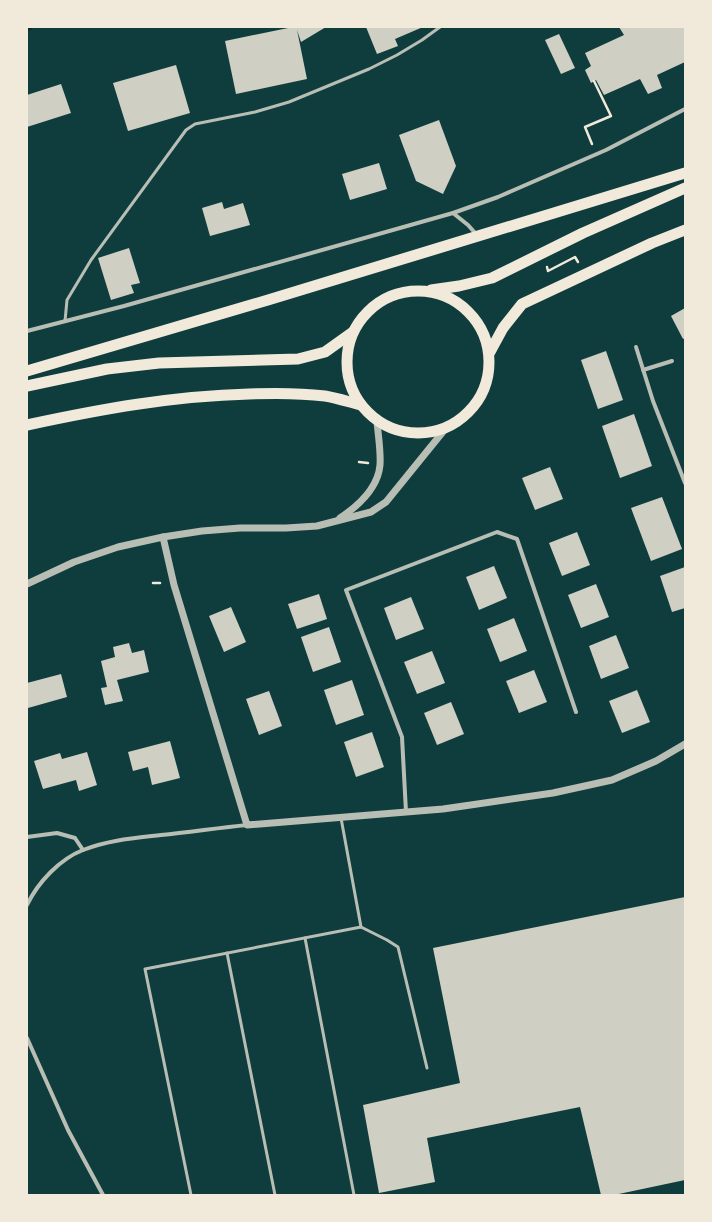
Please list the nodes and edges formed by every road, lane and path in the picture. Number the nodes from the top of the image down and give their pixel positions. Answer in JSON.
{"nodes":[{"id":1,"x":440,"y":27,"type":"edge"},
{"id":2,"x":594,"y":81,"type":"dead end"},
{"id":3,"x":685,"y":109,"type":"edge"},
{"id":4,"x":597,"y":154,"type":"junction"},
{"id":5,"x":685,"y":173,"type":"edge"},
{"id":6,"x":685,"y":188,"type":"edge"},
{"id":7,"x":453,"y":213,"type":"junction"},
{"id":8,"x":685,"y":230,"type":"edge"},
{"id":9,"x":478,"y":236,"type":"junction"},
{"id":10,"x":428,"y":290,"type":"junction"},
{"id":11,"x":65,"y":321,"type":"junction"},
{"id":12,"x":27,"y":331,"type":"edge"},
{"id":13,"x":353,"y":332,"type":"junction"},
{"id":14,"x":636,"y":347,"type":"dead end"},
{"id":15,"x":490,"y":352,"type":"junction"},
{"id":16,"x":672,"y":361,"type":"dead end"},
{"id":17,"x":643,"y":370,"type":"junction"},
{"id":18,"x":27,"y":371,"type":"edge"},
{"id":19,"x":27,"y":386,"type":"edge"},
{"id":20,"x":361,"y":404,"type":"junction"},
{"id":21,"x":377,"y":421,"type":"junction"},
{"id":22,"x":27,"y":425,"type":"edge"},
{"id":23,"x":446,"y":428,"type":"junction"},
{"id":24,"x":685,"y":483,"type":"edge"},
{"id":25,"x":335,"y":522,"type":"junction"},
{"id":26,"x":163,"y":537,"type":"junction"},
{"id":27,"x":27,"y":584,"type":"edge"},
{"id":28,"x":576,"y":712,"type":"dead end"},
{"id":29,"x":685,"y":744,"type":"edge"},
{"id":30,"x":406,"y":812,"type":"junction"},
{"id":31,"x":341,"y":818,"type":"junction"},
{"id":32,"x":246,"y":825,"type":"junction"},
{"id":33,"x":27,"y":837,"type":"edge"},
{"id":34,"x":83,"y":850,"type":"junction"},
{"id":35,"x":27,"y":905,"type":"edge"},
{"id":36,"x":362,"y":927,"type":"junction"},
{"id":37,"x":305,"y":938,"type":"junction"},
{"id":38,"x":227,"y":953,"type":"junction"},
{"id":39,"x":27,"y":1038,"type":"edge"},
{"id":40,"x":427,"y":1068,"type":"dead end"},
{"id":41,"x":103,"y":1195,"type":"edge"},
{"id":42,"x":191,"y":1195,"type":"edge"},
{"id":43,"x":275,"y":1195,"type":"edge"},
{"id":44,"x":354,"y":1195,"type":"edge"}],
"edges":[{"from":1,"to":11,"type":"lane"},
{"from":2,"to":4,"type":"path"},
{"from":3,"to":4,"type":"street"},
{"from":4,"to":7,"type":"street"},
{"from":5,"to":9,"type":"highway"},
{"from":6,"to":10,"type":"highway"},
{"from":7,"to":9,"type":"street"},
{"from":7,"to":11,"type":"street"},
{"from":8,"to":15,"type":"highway"},
{"from":9,"to":18,"type":"highway"},
{"from":10,"to":13,"type":"highway"},
{"from":10,"to":15,"type":"highway"},
{"from":11,"to":12,"type":"street"},
{"from":13,"to":19,"type":"highway"},
{"from":13,"to":20,"type":"highway"},
{"from":14,"to":17,"type":"street"},
{"from":15,"to":23,"type":"highway"},
{"from":16,"to":17,"type":"street"},
{"from":17,"to":24,"type":"street"},
{"from":20,"to":21,"type":"highway"},
{"from":20,"to":22,"type":"highway"},
{"from":21,"to":23,"type":"highway"},
{"from":21,"to":25,"type":"street"},
{"from":23,"to":25,"type":"street"},
{"from":25,"to":26,"type":"street"},
{"from":26,"to":27,"type":"street"},
{"from":26,"to":32,"type":"street"},
{"from":28,"to":30,"type":"street"},
{"from":29,"to":30,"type":"street"},
{"from":30,"to":31,"type":"street"},
{"from":31,"to":32,"type":"street"},
{"from":31,"to":36,"type":"lane"},
{"from":32,"to":34,"type":"street"},
{"from":33,"to":34,"type":"street"},
{"from":34,"to":35,"type":"street"},
{"from":36,"to":37,"type":"lane"},
{"from":36,"to":40,"type":"lane"},
{"from":37,"to":38,"type":"lane"},
{"from":37,"to":44,"type":"lane"},
{"from":38,"to":42,"type":"lane"},
{"from":38,"to":43,"type":"lane"},
{"from":39,"to":41,"type":"street"}]}
